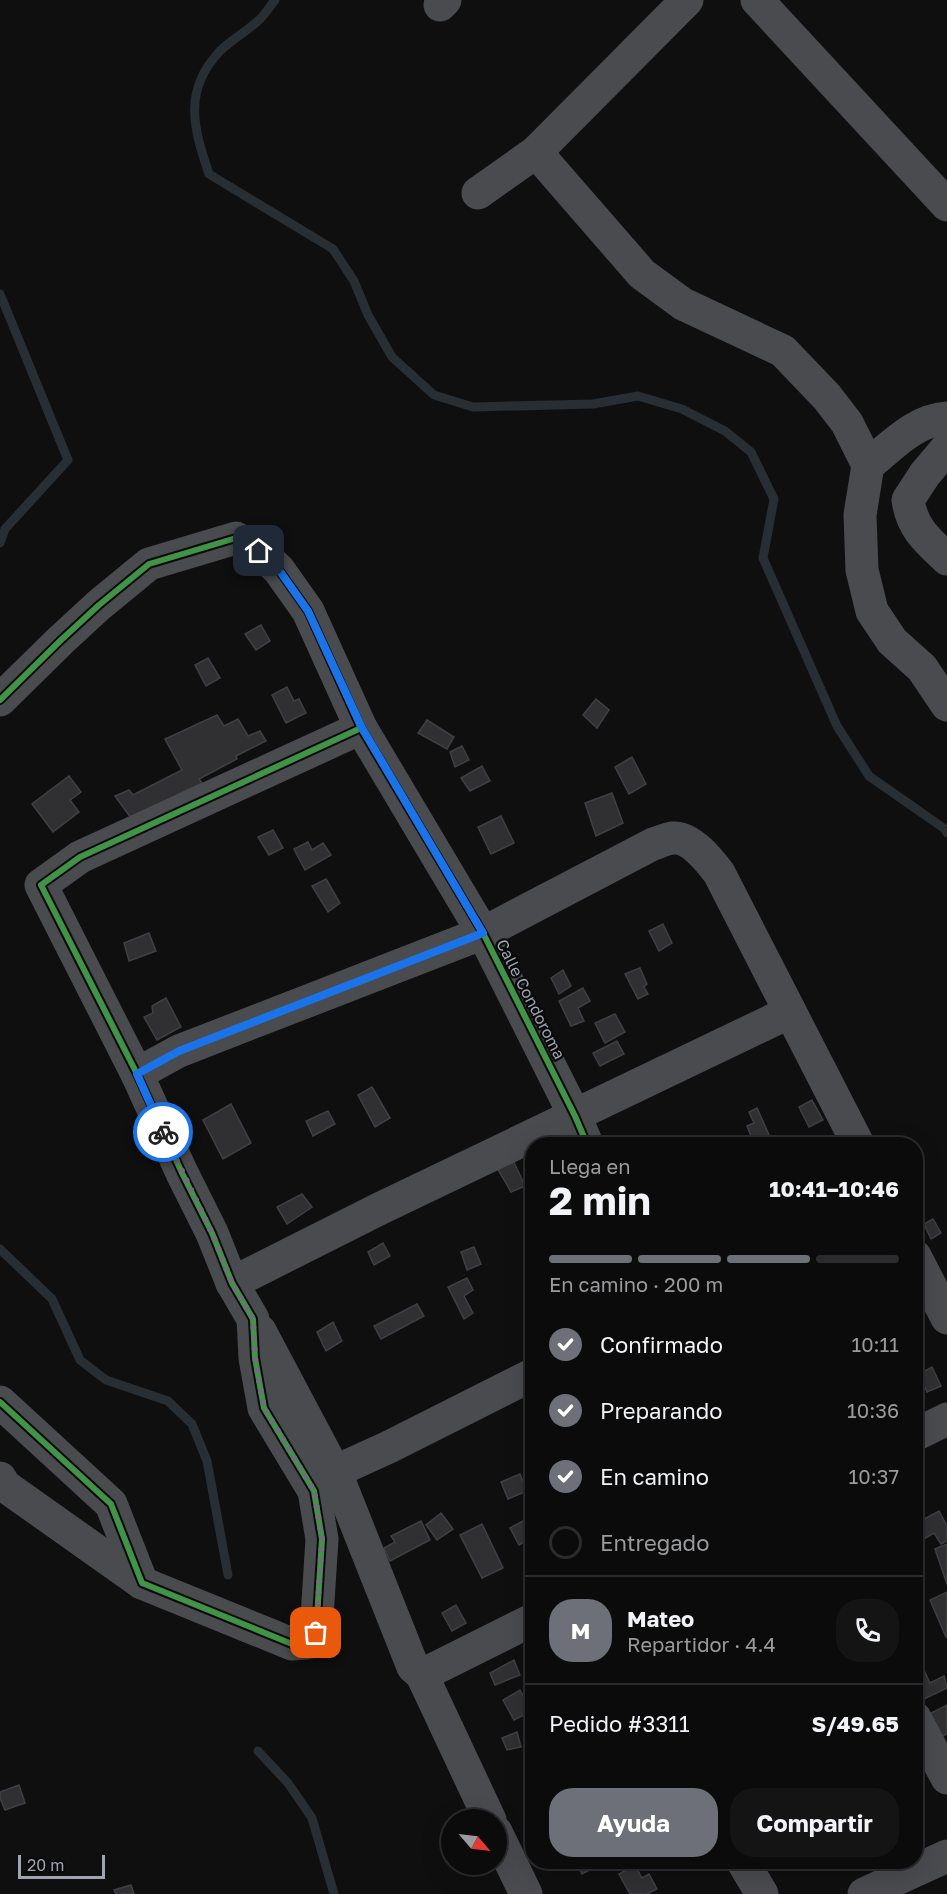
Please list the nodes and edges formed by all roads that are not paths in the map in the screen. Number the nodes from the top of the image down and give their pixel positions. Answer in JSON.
{"nodes":[{"id":1,"x":687,"y":0,"type":"edge"},
{"id":2,"x":757,"y":0,"type":"edge"},
{"id":3,"x":536,"y":152,"type":"junction"},
{"id":4,"x":478,"y":193,"type":"dead end"},
{"id":5,"x":947,"y":205,"type":"edge"},
{"id":6,"x":947,"y":418,"type":"edge"},
{"id":7,"x":947,"y":448,"type":"edge"},
{"id":8,"x":868,"y":465,"type":"junction"},
{"id":9,"x":947,"y":559,"type":"edge"},
{"id":10,"x":0,"y":700,"type":"edge"},
{"id":11,"x":947,"y":705,"type":"edge"},
{"id":12,"x":362,"y":728,"type":"junction"},
{"id":13,"x":483,"y":933,"type":"junction"},
{"id":14,"x":790,"y":1012,"type":"junction"},
{"id":15,"x":137,"y":1074,"type":"junction"},
{"id":16,"x":581,"y":1130,"type":"edge"},
{"id":17,"x":563,"y":1137,"type":"edge"},
{"id":18,"x":854,"y":1137,"type":"edge"},
{"id":19,"x":525,"y":1152,"type":"edge"},
{"id":20,"x":923,"y":1272,"type":"edge"},
{"id":21,"x":232,"y":1283,"type":"junction"},
{"id":22,"x":947,"y":1318,"type":"edge"},
{"id":23,"x":253,"y":1319,"type":"junction"},
{"id":24,"x":525,"y":1379,"type":"edge"},
{"id":25,"x":0,"y":1402,"type":"edge"},
{"id":26,"x":947,"y":1419,"type":"edge"},
{"id":27,"x":923,"y":1431,"type":"edge"},
{"id":28,"x":334,"y":1472,"type":"junction"},
{"id":29,"x":0,"y":1478,"type":"edge"},
{"id":30,"x":142,"y":1583,"type":"junction"},
{"id":31,"x":525,"y":1624,"type":"edge"},
{"id":32,"x":422,"y":1675,"type":"junction"},
{"id":33,"x":923,"y":1733,"type":"edge"},
{"id":34,"x":947,"y":1778,"type":"edge"},
{"id":35,"x":485,"y":1809,"type":"edge"},
{"id":36,"x":507,"y":1855,"type":"edge"},
{"id":37,"x":947,"y":1857,"type":"edge"},
{"id":38,"x":923,"y":1868,"type":"edge"},
{"id":39,"x":747,"y":1869,"type":"edge"},
{"id":40,"x":920,"y":1869,"type":"edge"},
{"id":41,"x":526,"y":1894,"type":"edge"},
{"id":42,"x":762,"y":1894,"type":"edge"},
{"id":43,"x":864,"y":1894,"type":"edge"}],
"edges":[{"from":1,"to":3,"type":"street"},
{"from":2,"to":5,"type":"street"},
{"from":3,"to":4,"type":"street"},
{"from":3,"to":8,"type":"street"},
{"from":6,"to":8,"type":"street"},
{"from":7,"to":9,"type":"street"},
{"from":8,"to":11,"type":"street"},
{"from":10,"to":12,"type":"street","name":"Calle Condoroma"},
{"from":12,"to":13,"type":"street","name":"Calle Condoroma"},
{"from":12,"to":15,"type":"street"},
{"from":13,"to":14,"type":"street"},
{"from":13,"to":15,"type":"street"},
{"from":13,"to":16,"type":"street","name":"Calle Condoroma"},
{"from":14,"to":16,"type":"street"},
{"from":14,"to":18,"type":"street"},
{"from":15,"to":21,"type":"street"},
{"from":16,"to":17,"type":"street"},
{"from":19,"to":21,"type":"street"},
{"from":20,"to":22,"type":"street"},
{"from":21,"to":23,"type":"street"},
{"from":23,"to":28,"type":"street"},
{"from":23,"to":30,"type":"street"},
{"from":24,"to":28,"type":"street"},
{"from":25,"to":30,"type":"street"},
{"from":26,"to":27,"type":"street"},
{"from":28,"to":32,"type":"street"},
{"from":29,"to":30,"type":"street"},
{"from":31,"to":32,"type":"street"},
{"from":32,"to":35,"type":"street"},
{"from":33,"to":34,"type":"street"},
{"from":36,"to":41,"type":"street"},
{"from":37,"to":38,"type":"street"},
{"from":39,"to":42,"type":"street"},
{"from":40,"to":43,"type":"street"}]}
